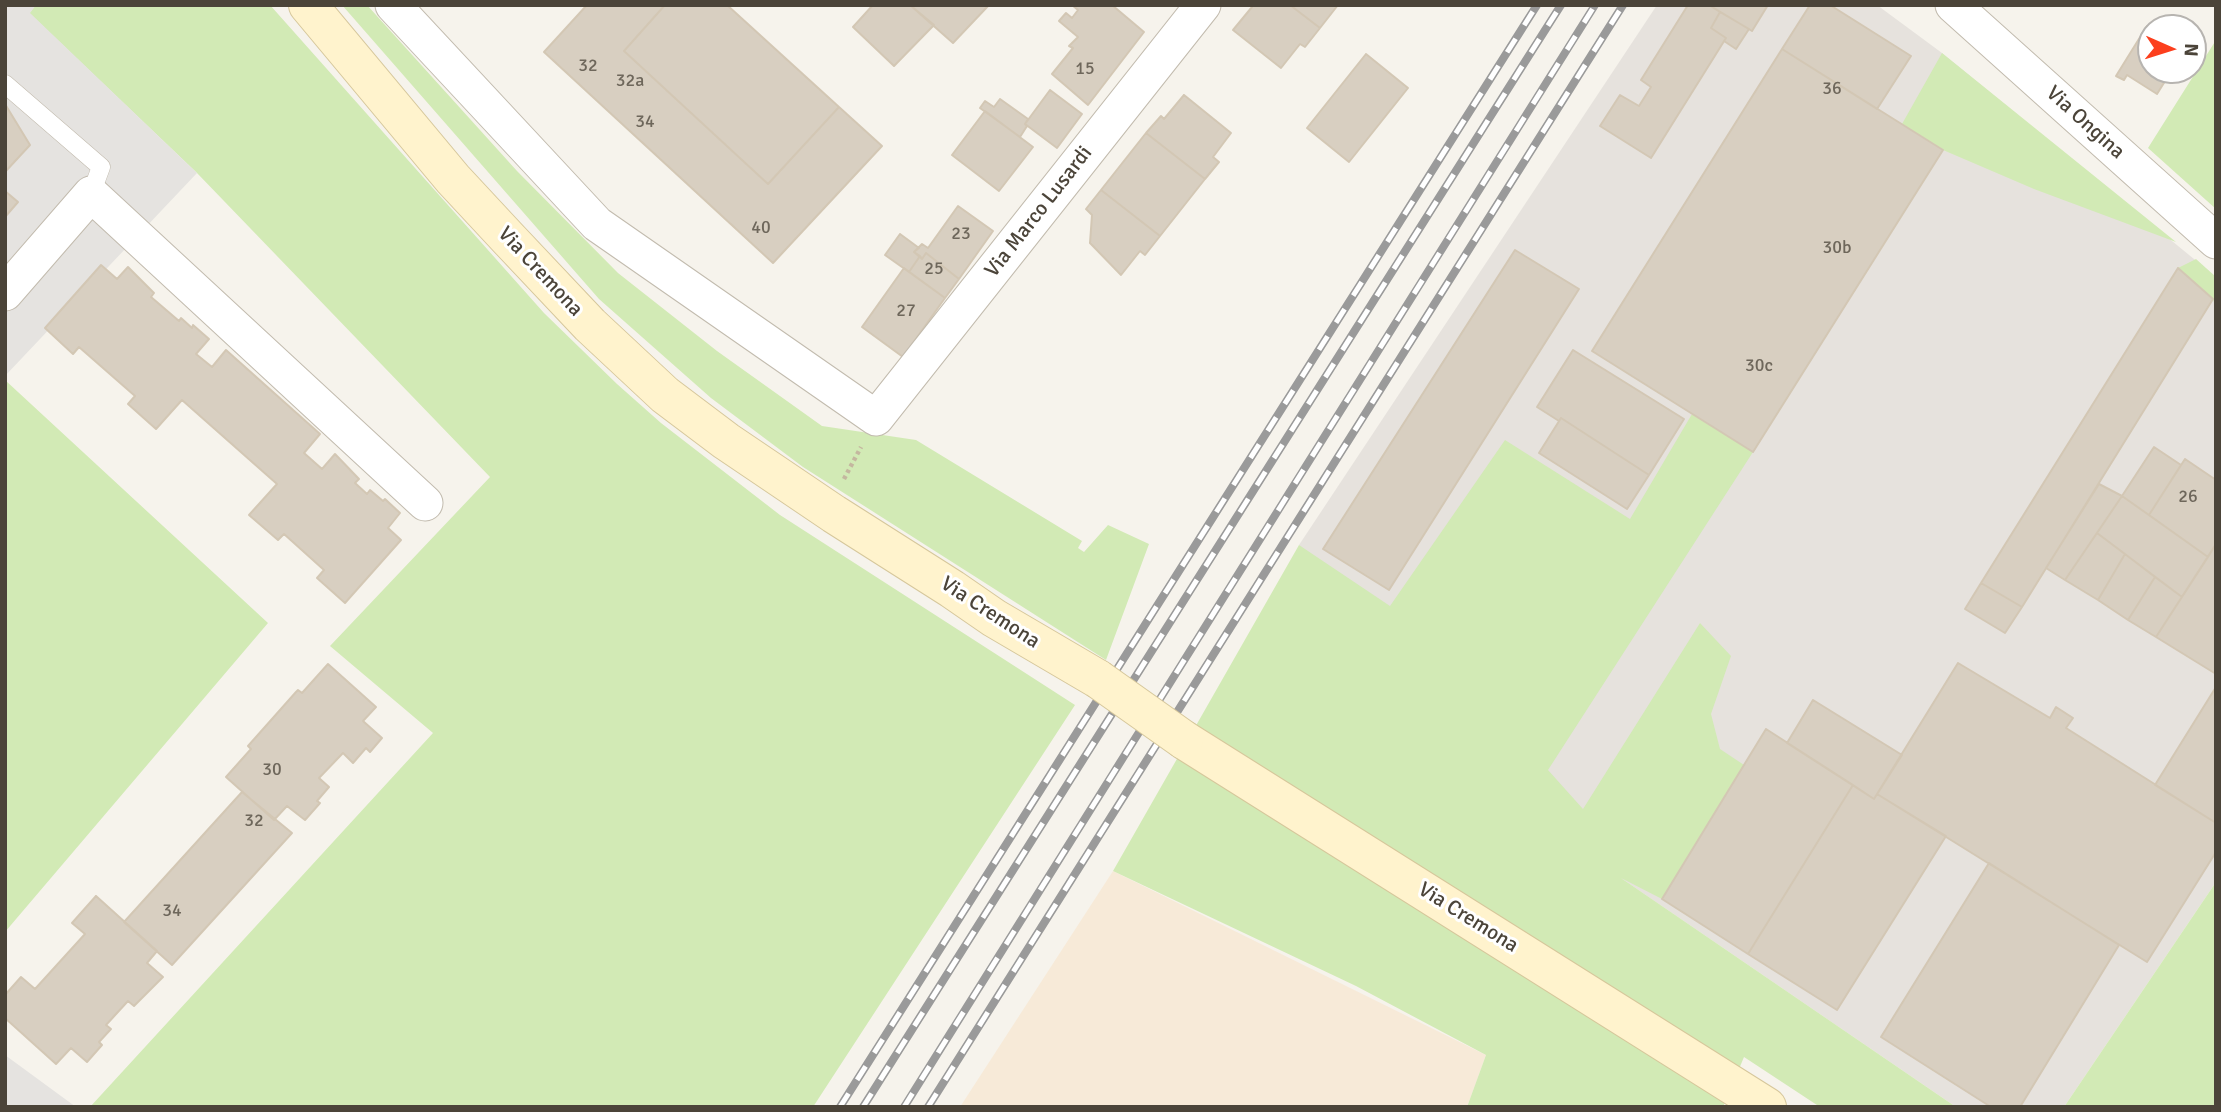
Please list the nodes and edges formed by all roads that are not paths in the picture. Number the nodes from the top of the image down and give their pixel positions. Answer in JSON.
{"nodes":[{"id":1,"x":308,"y":5,"type":"edge"},
{"id":2,"x":393,"y":5,"type":"edge"},
{"id":3,"x":1203,"y":5,"type":"edge"},
{"id":4,"x":1954,"y":5,"type":"edge"},
{"id":5,"x":5,"y":84,"type":"edge"},
{"id":6,"x":91,"y":194,"type":"junction"},
{"id":7,"x":2216,"y":241,"type":"edge"},
{"id":8,"x":5,"y":293,"type":"edge"},
{"id":9,"x":425,"y":503,"type":"dead end"},
{"id":10,"x":1767,"y":1107,"type":"edge"}],
"edges":[{"from":1,"to":10,"type":"main road","name":"Via Cremona","bridge":true},
{"from":2,"to":3,"type":"street","name":"Via Marco Lusardi"},
{"from":4,"to":7,"type":"street","name":"Via Ongina"},
{"from":5,"to":6,"type":"lane"},
{"from":6,"to":8,"type":"street"},
{"from":6,"to":9,"type":"street"}]}
